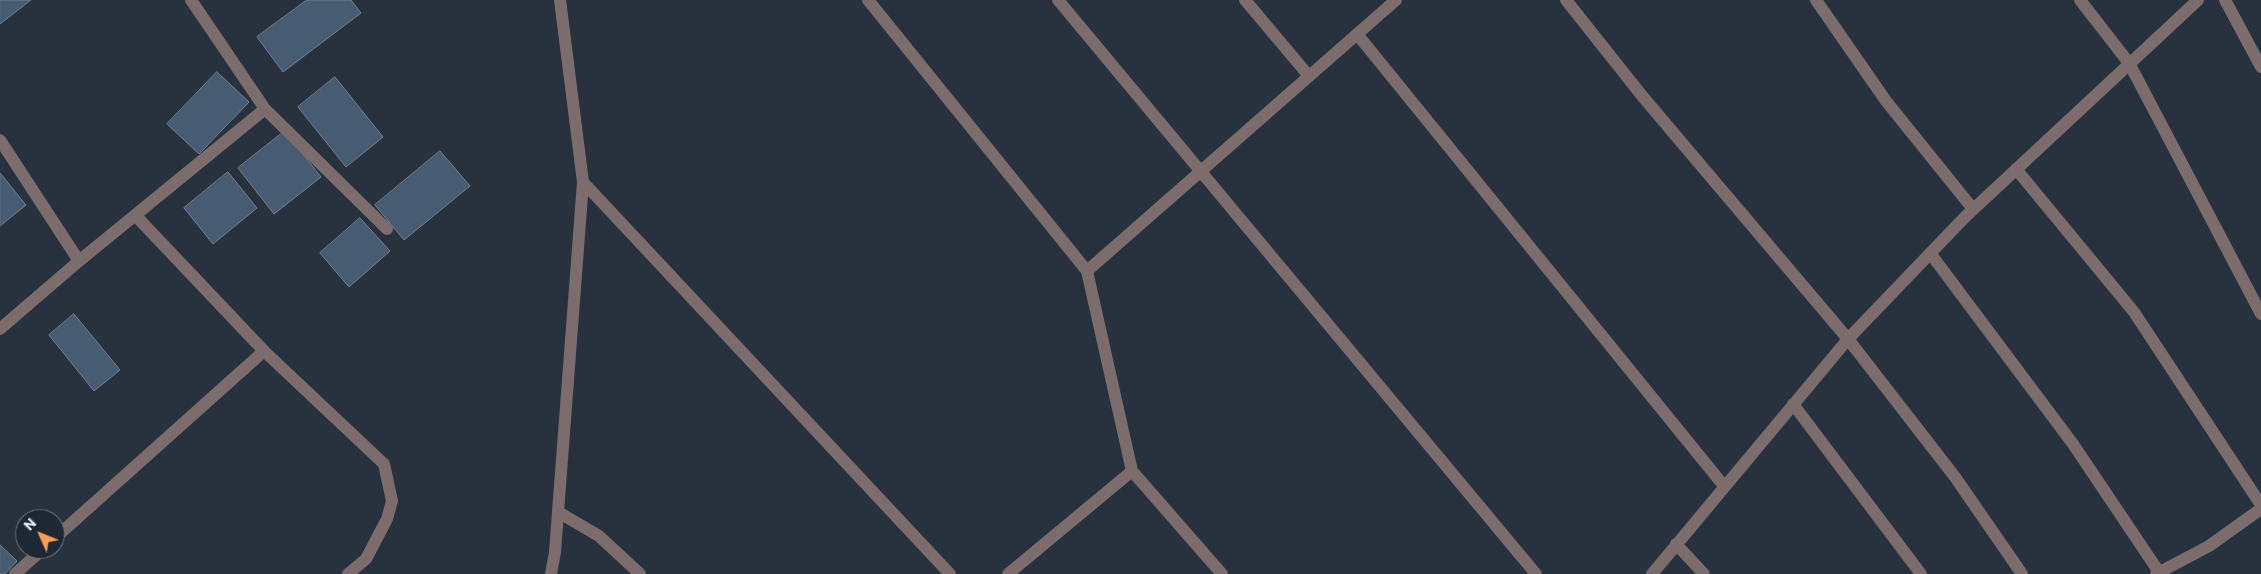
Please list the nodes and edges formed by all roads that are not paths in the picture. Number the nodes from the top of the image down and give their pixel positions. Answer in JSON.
{"nodes":[{"id":1,"x":191,"y":0,"type":"edge"},
{"id":2,"x":560,"y":0,"type":"edge"},
{"id":3,"x":868,"y":0,"type":"edge"},
{"id":4,"x":1058,"y":0,"type":"edge"},
{"id":5,"x":1245,"y":0,"type":"edge"},
{"id":6,"x":1396,"y":0,"type":"edge"},
{"id":7,"x":1566,"y":0,"type":"edge"},
{"id":8,"x":1816,"y":0,"type":"edge"},
{"id":9,"x":2080,"y":0,"type":"edge"},
{"id":10,"x":2198,"y":0,"type":"edge"},
{"id":11,"x":2225,"y":0,"type":"edge"},
{"id":12,"x":1357,"y":34,"type":"junction"},
{"id":13,"x":2130,"y":63,"type":"junction"},
{"id":14,"x":2261,"y":67,"type":"edge"},
{"id":15,"x":1309,"y":76,"type":"junction"},
{"id":16,"x":265,"y":109,"type":"junction"},
{"id":17,"x":0,"y":140,"type":"edge"},
{"id":18,"x":2016,"y":169,"type":"junction"},
{"id":19,"x":1200,"y":172,"type":"junction"},
{"id":20,"x":583,"y":182,"type":"junction"},
{"id":21,"x":1974,"y":209,"type":"junction"},
{"id":22,"x":135,"y":215,"type":"junction"},
{"id":23,"x":386,"y":229,"type":"dead end"},
{"id":24,"x":1930,"y":253,"type":"junction"},
{"id":25,"x":79,"y":261,"type":"junction"},
{"id":26,"x":1087,"y":271,"type":"junction"},
{"id":27,"x":2261,"y":314,"type":"edge"},
{"id":28,"x":0,"y":329,"type":"edge"},
{"id":29,"x":1848,"y":339,"type":"junction"},
{"id":30,"x":264,"y":351,"type":"junction"},
{"id":31,"x":1793,"y":404,"type":"junction"},
{"id":32,"x":1132,"y":471,"type":"junction"},
{"id":33,"x":1724,"y":486,"type":"junction"},
{"id":34,"x":2261,"y":507,"type":"edge"},
{"id":35,"x":558,"y":512,"type":"junction"},
{"id":36,"x":65,"y":529,"type":"edge"},
{"id":37,"x":1676,"y":544,"type":"junction"},
{"id":38,"x":32,"y":559,"type":"edge"},
{"id":39,"x":2157,"y":573,"type":"edge"},
{"id":40,"x":15,"y":574,"type":"edge"},
{"id":41,"x":348,"y":574,"type":"edge"},
{"id":42,"x":551,"y":574,"type":"edge"},
{"id":43,"x":640,"y":574,"type":"edge"},
{"id":44,"x":950,"y":574,"type":"edge"},
{"id":45,"x":1008,"y":574,"type":"edge"},
{"id":46,"x":1222,"y":574,"type":"edge"},
{"id":47,"x":1536,"y":574,"type":"edge"},
{"id":48,"x":1652,"y":574,"type":"edge"},
{"id":49,"x":1704,"y":574,"type":"edge"},
{"id":50,"x":1920,"y":574,"type":"edge"},
{"id":51,"x":2022,"y":574,"type":"edge"}],
"edges":[{"from":1,"to":16,"type":"street"},
{"from":2,"to":20,"type":"street"},
{"from":3,"to":26,"type":"street"},
{"from":4,"to":19,"type":"street"},
{"from":5,"to":15,"type":"street"},
{"from":6,"to":12,"type":"street"},
{"from":7,"to":29,"type":"street"},
{"from":8,"to":21,"type":"street"},
{"from":9,"to":13,"type":"street"},
{"from":10,"to":13,"type":"street"},
{"from":11,"to":14,"type":"street"},
{"from":12,"to":15,"type":"street"},
{"from":12,"to":33,"type":"street"},
{"from":13,"to":18,"type":"street"},
{"from":13,"to":27,"type":"street"},
{"from":15,"to":19,"type":"street"},
{"from":16,"to":22,"type":"street"},
{"from":16,"to":23,"type":"street"},
{"from":17,"to":25,"type":"street"},
{"from":18,"to":21,"type":"street"},
{"from":18,"to":34,"type":"street"},
{"from":19,"to":26,"type":"street"},
{"from":19,"to":47,"type":"street"},
{"from":20,"to":35,"type":"street"},
{"from":20,"to":44,"type":"street"},
{"from":21,"to":24,"type":"street"},
{"from":22,"to":25,"type":"street"},
{"from":22,"to":30,"type":"street"},
{"from":24,"to":29,"type":"street"},
{"from":24,"to":39,"type":"street"},
{"from":25,"to":28,"type":"street"},
{"from":26,"to":32,"type":"street"},
{"from":29,"to":31,"type":"street"},
{"from":29,"to":51,"type":"street"},
{"from":30,"to":36,"type":"street"},
{"from":30,"to":41,"type":"street"},
{"from":31,"to":33,"type":"street"},
{"from":31,"to":50,"type":"street"},
{"from":32,"to":45,"type":"street"},
{"from":32,"to":46,"type":"street"},
{"from":33,"to":37,"type":"street"},
{"from":34,"to":39,"type":"street"},
{"from":35,"to":42,"type":"street"},
{"from":35,"to":43,"type":"street"},
{"from":37,"to":48,"type":"street"},
{"from":37,"to":49,"type":"street"},
{"from":38,"to":40,"type":"street"}]}
